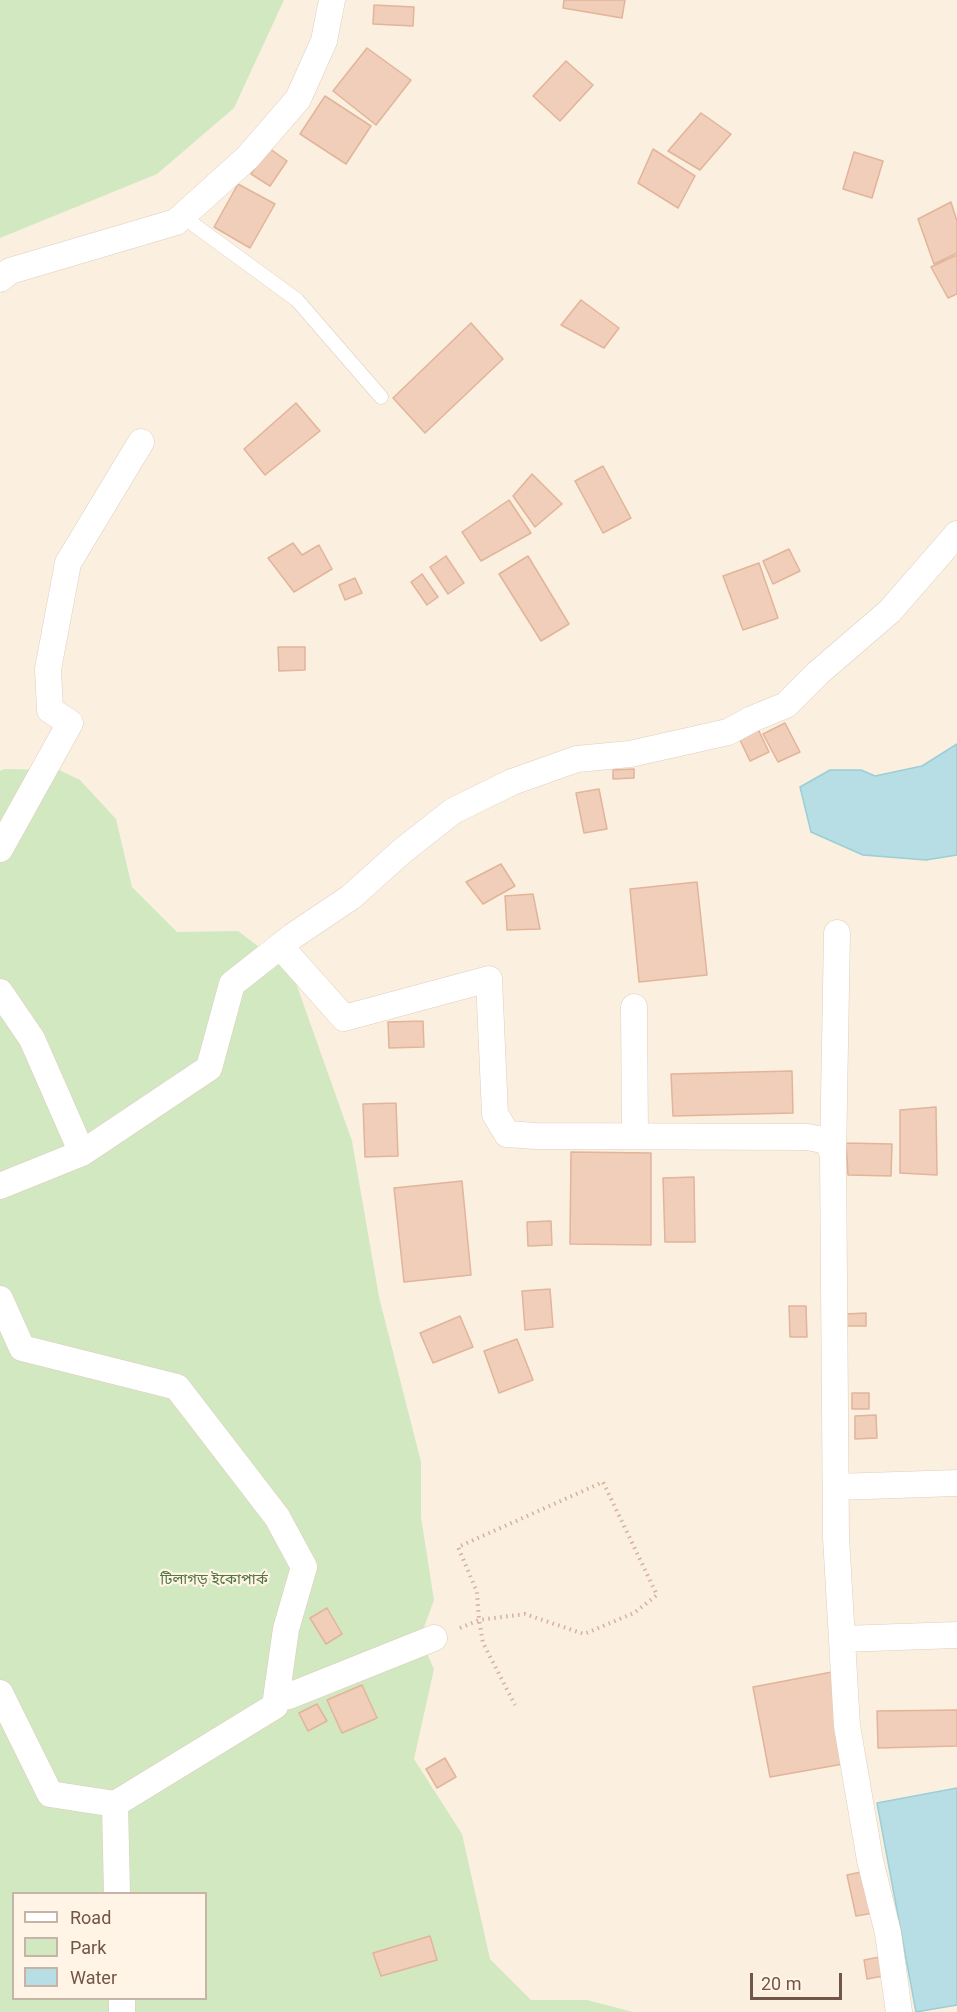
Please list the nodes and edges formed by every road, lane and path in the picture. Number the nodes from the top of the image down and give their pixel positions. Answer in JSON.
{"nodes":[{"id":1,"x":332,"y":0,"type":"edge"},
{"id":2,"x":182,"y":216,"type":"junction"},
{"id":3,"x":0,"y":279,"type":"edge"},
{"id":4,"x":381,"y":397,"type":"dead end"},
{"id":5,"x":141,"y":442,"type":"dead end"},
{"id":6,"x":957,"y":534,"type":"edge"},
{"id":7,"x":0,"y":849,"type":"edge"},
{"id":8,"x":837,"y":933,"type":"dead end"},
{"id":9,"x":280,"y":946,"type":"junction"},
{"id":10,"x":0,"y":992,"type":"edge"},
{"id":11,"x":634,"y":1007,"type":"dead end"},
{"id":12,"x":635,"y":1136,"type":"junction"},
{"id":13,"x":82,"y":1153,"type":"junction"},
{"id":14,"x":833,"y":1156,"type":"junction"},
{"id":15,"x":0,"y":1186,"type":"edge"},
{"id":16,"x":0,"y":1299,"type":"edge"},
{"id":17,"x":957,"y":1483,"type":"edge"},
{"id":18,"x":836,"y":1487,"type":"junction"},
{"id":19,"x":479,"y":1620,"type":"junction"},
{"id":20,"x":957,"y":1635,"type":"edge"},
{"id":21,"x":434,"y":1638,"type":"dead end"},
{"id":22,"x":842,"y":1639,"type":"junction"},
{"id":23,"x":278,"y":1684,"type":"junction"},
{"id":24,"x":0,"y":1693,"type":"edge"},
{"id":25,"x":515,"y":1705,"type":"dead end"},
{"id":26,"x":115,"y":1804,"type":"junction"},
{"id":27,"x":117,"y":1892,"type":"edge"},
{"id":28,"x":899,"y":2012,"type":"edge"}],
"edges":[{"from":1,"to":2,"type":"street"},
{"from":2,"to":3,"type":"street"},
{"from":2,"to":4,"type":"lane"},
{"from":5,"to":7,"type":"street"},
{"from":6,"to":9,"type":"street"},
{"from":8,"to":14,"type":"street"},
{"from":9,"to":12,"type":"street"},
{"from":9,"to":13,"type":"street"},
{"from":10,"to":13,"type":"street"},
{"from":11,"to":12,"type":"street"},
{"from":12,"to":14,"type":"street"},
{"from":13,"to":15,"type":"street"},
{"from":14,"to":18,"type":"street"},
{"from":16,"to":23,"type":"street"},
{"from":17,"to":18,"type":"street"},
{"from":18,"to":22,"type":"street"},
{"from":19,"to":19,"type":"path"},
{"from":19,"to":25,"type":"path"},
{"from":20,"to":22,"type":"street"},
{"from":21,"to":23,"type":"street"},
{"from":22,"to":28,"type":"street"},
{"from":23,"to":26,"type":"street"},
{"from":24,"to":26,"type":"street"},
{"from":26,"to":27,"type":"street"}]}
